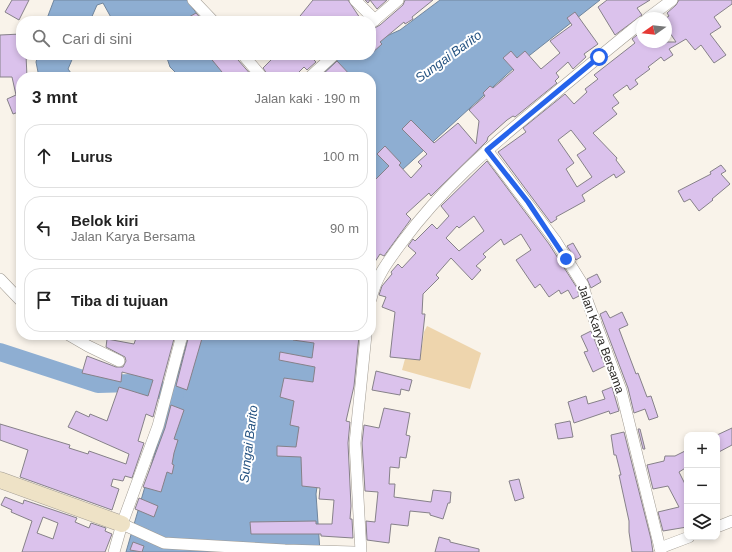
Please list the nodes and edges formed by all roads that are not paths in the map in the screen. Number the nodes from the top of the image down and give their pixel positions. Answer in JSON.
{"nodes":[{"id":1,"x":193,"y":0,"type":"edge"},
{"id":2,"x":355,"y":0,"type":"edge"},
{"id":3,"x":398,"y":0,"type":"edge"},
{"id":4,"x":672,"y":0,"type":"edge"},
{"id":5,"x":656,"y":12,"type":"edge"},
{"id":6,"x":208,"y":16,"type":"edge"},
{"id":7,"x":369,"y":16,"type":"edge"},
{"id":8,"x":376,"y":18,"type":"edge"},
{"id":9,"x":636,"y":27,"type":"edge"},
{"id":10,"x":247,"y":60,"type":"edge"},
{"id":11,"x":329,"y":60,"type":"edge"},
{"id":12,"x":258,"y":72,"type":"edge"},
{"id":13,"x":315,"y":72,"type":"edge"},
{"id":14,"x":487,"y":150,"type":"junction"},
{"id":15,"x":0,"y":280,"type":"edge"},
{"id":16,"x":376,"y":284,"type":"edge"},
{"id":17,"x":16,"y":296,"type":"edge"},
{"id":18,"x":78,"y":340,"type":"edge"},
{"id":19,"x":181,"y":340,"type":"edge"},
{"id":20,"x":365,"y":340,"type":"edge"},
{"id":21,"x":119,"y":361,"type":"dead end"},
{"id":22,"x":0,"y":480,"type":"edge"},
{"id":23,"x":732,"y":521,"type":"edge"},
{"id":24,"x":124,"y":526,"type":"junction"},
{"id":25,"x":720,"y":526,"type":"edge"},
{"id":26,"x":684,"y":539,"type":"edge"},
{"id":27,"x":660,"y":550,"type":"edge"},
{"id":28,"x":114,"y":552,"type":"edge"},
{"id":29,"x":352,"y":552,"type":"edge"},
{"id":30,"x":361,"y":552,"type":"edge"}],
"edges":[{"from":1,"to":6,"type":"street"},
{"from":2,"to":7,"type":"street"},
{"from":3,"to":8,"type":"street"},
{"from":4,"to":5,"type":"street"},
{"from":9,"to":14,"type":"street"},
{"from":10,"to":12,"type":"street"},
{"from":11,"to":13,"type":"street"},
{"from":14,"to":16,"type":"street"},
{"from":14,"to":27,"type":"street","name":"Jalan Karya Bersama"},
{"from":15,"to":17,"type":"street"},
{"from":18,"to":21,"type":"street"},
{"from":19,"to":24,"type":"street"},
{"from":20,"to":30,"type":"street"},
{"from":22,"to":24,"type":"street"},
{"from":23,"to":25,"type":"street"},
{"from":24,"to":28,"type":"street"},
{"from":24,"to":29,"type":"street"},
{"from":26,"to":27,"type":"street"}]}
